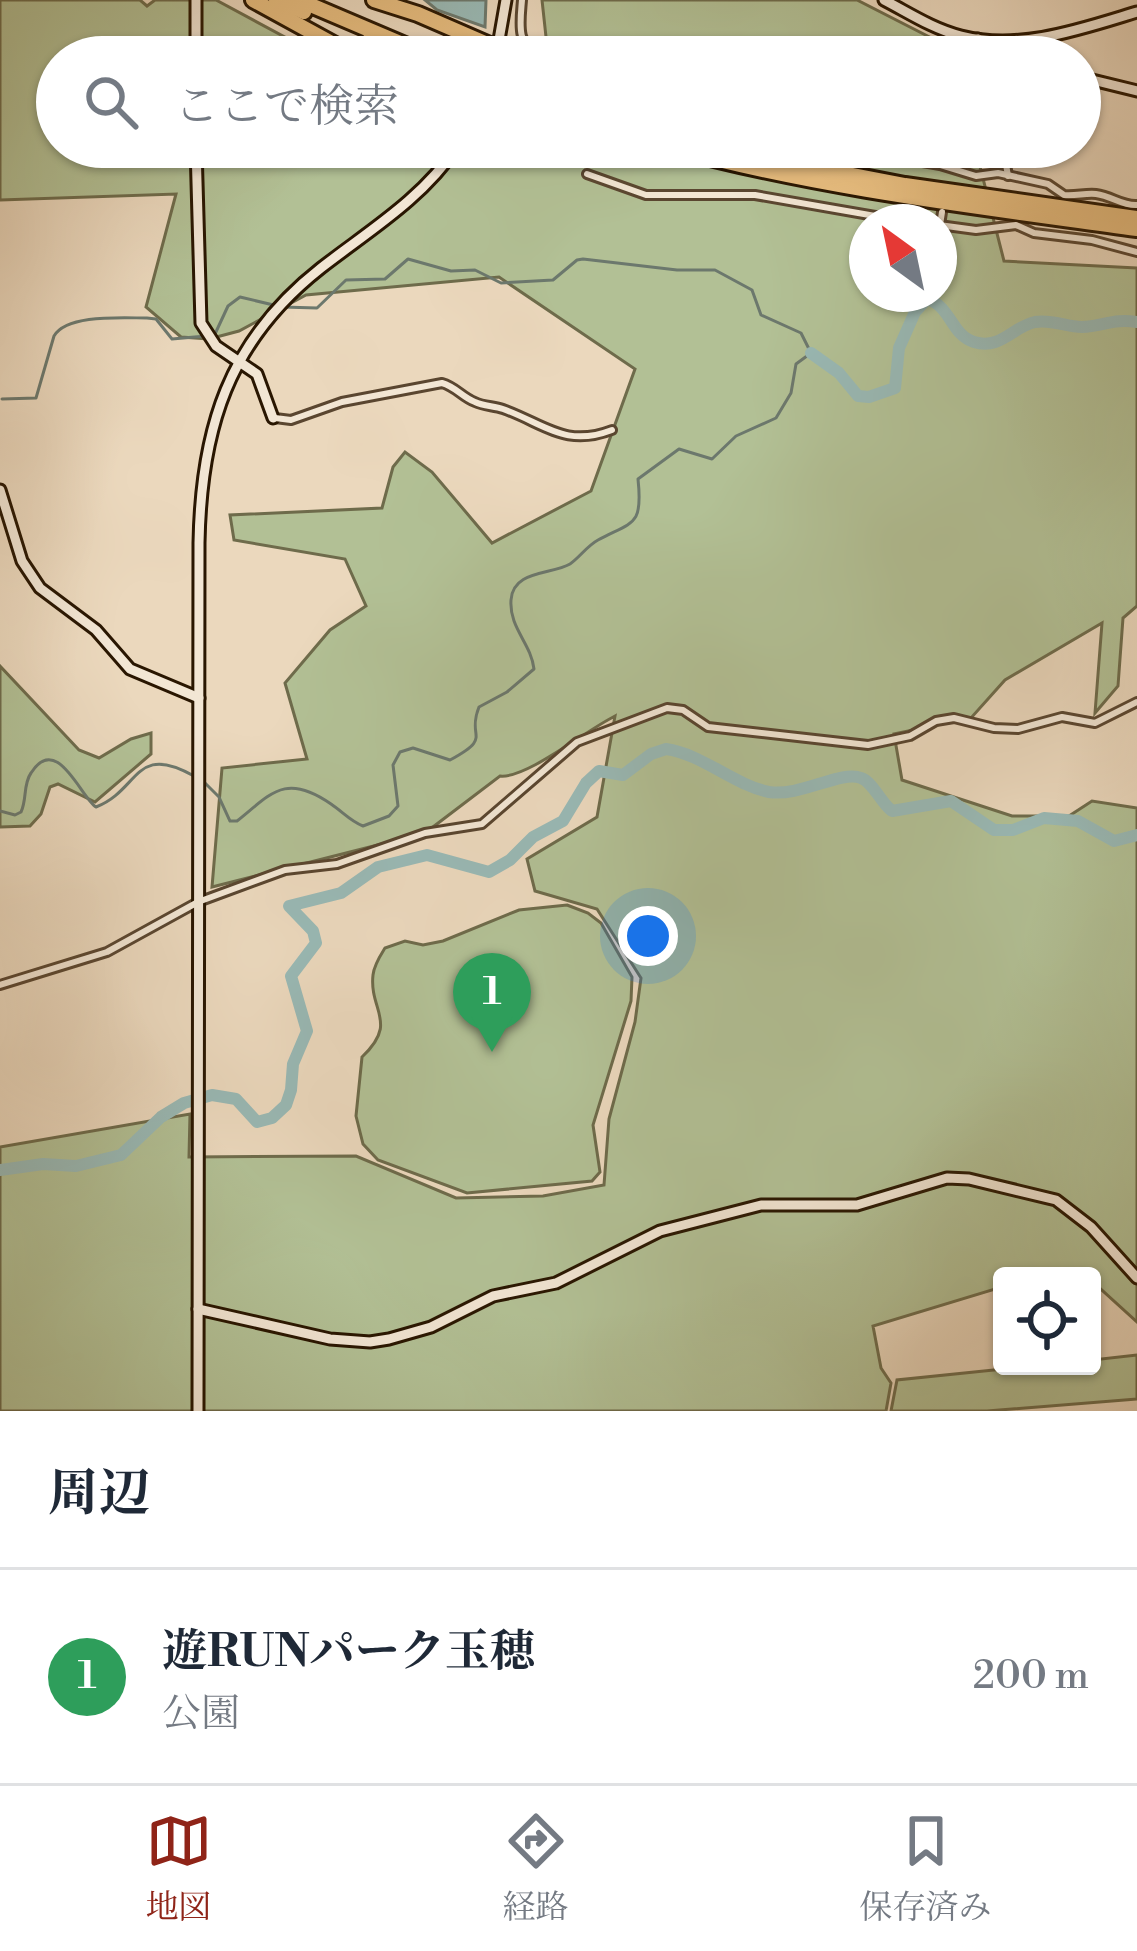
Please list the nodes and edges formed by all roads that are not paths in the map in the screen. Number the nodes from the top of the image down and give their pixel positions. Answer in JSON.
{"nodes":[{"id":1,"x":196,"y":0,"type":"edge"},
{"id":2,"x":253,"y":0,"type":"edge"},
{"id":3,"x":276,"y":0,"type":"edge"},
{"id":4,"x":299,"y":0,"type":"edge"},
{"id":5,"x":374,"y":0,"type":"edge"},
{"id":6,"x":506,"y":0,"type":"edge"},
{"id":7,"x":522,"y":0,"type":"edge"},
{"id":8,"x":884,"y":0,"type":"edge"},
{"id":9,"x":1137,"y":12,"type":"edge"},
{"id":10,"x":196,"y":36,"type":"edge"},
{"id":11,"x":319,"y":36,"type":"edge"},
{"id":12,"x":359,"y":36,"type":"edge"},
{"id":13,"x":384,"y":36,"type":"edge"},
{"id":14,"x":460,"y":36,"type":"edge"},
{"id":15,"x":500,"y":36,"type":"edge"},
{"id":16,"x":520,"y":36,"type":"edge"},
{"id":17,"x":966,"y":36,"type":"edge"},
{"id":18,"x":1052,"y":36,"type":"edge"},
{"id":19,"x":1101,"y":82,"type":"edge"},
{"id":20,"x":1137,"y":91,"type":"edge"},
{"id":21,"x":197,"y":168,"type":"edge"},
{"id":22,"x":440,"y":168,"type":"edge"},
{"id":23,"x":748,"y":168,"type":"edge"},
{"id":24,"x":755,"y":168,"type":"edge"},
{"id":25,"x":808,"y":168,"type":"edge"},
{"id":26,"x":943,"y":168,"type":"edge"},
{"id":27,"x":1007,"y":168,"type":"edge"},
{"id":28,"x":951,"y":170,"type":"junction"},
{"id":29,"x":776,"y":173,"type":"junction"},
{"id":30,"x":587,"y":174,"type":"dead end"},
{"id":31,"x":1008,"y":176,"type":"junction"},
{"id":32,"x":946,"y":181,"type":"dead end"},
{"id":33,"x":1137,"y":205,"type":"edge"},
{"id":34,"x":849,"y":211,"type":"edge"},
{"id":35,"x":1137,"y":218,"type":"edge"},
{"id":36,"x":957,"y":227,"type":"edge"},
{"id":37,"x":1137,"y":229,"type":"edge"},
{"id":38,"x":1137,"y":252,"type":"edge"},
{"id":39,"x":239,"y":361,"type":"junction"},
{"id":40,"x":274,"y":418,"type":"joint"},
{"id":41,"x":612,"y":430,"type":"dead end"},
{"id":42,"x":0,"y":490,"type":"edge"},
{"id":43,"x":199,"y":698,"type":"junction"},
{"id":44,"x":1137,"y":702,"type":"edge"},
{"id":45,"x":198,"y":902,"type":"junction"},
{"id":46,"x":0,"y":985,"type":"edge"},
{"id":47,"x":1137,"y":1279,"type":"edge"},
{"id":48,"x":198,"y":1309,"type":"junction"},
{"id":49,"x":198,"y":1411,"type":"edge"}],
"edges":[{"from":1,"to":10,"type":"street"},
{"from":2,"to":11,"type":"highway"},
{"from":3,"to":12,"type":"highway"},
{"from":4,"to":13,"type":"highway"},
{"from":5,"to":14,"type":"highway"},
{"from":6,"to":15,"type":"street"},
{"from":7,"to":16,"type":"street"},
{"from":8,"to":17,"type":"street"},
{"from":9,"to":18,"type":"street"},
{"from":19,"to":20,"type":"street"},
{"from":21,"to":39,"type":"street"},
{"from":22,"to":39,"type":"street"},
{"from":23,"to":29,"type":"highway"},
{"from":24,"to":29,"type":"highway"},
{"from":25,"to":35,"type":"highway"},
{"from":26,"to":28,"type":"street"},
{"from":27,"to":31,"type":"street"},
{"from":28,"to":31,"type":"street"},
{"from":28,"to":32,"type":"street"},
{"from":29,"to":37,"type":"highway"},
{"from":30,"to":34,"type":"street"},
{"from":31,"to":33,"type":"street"},
{"from":36,"to":38,"type":"street"},
{"from":39,"to":40,"type":"street"},
{"from":39,"to":43,"type":"street"},
{"from":40,"to":41,"type":"street"},
{"from":42,"to":43,"type":"street"},
{"from":43,"to":45,"type":"street"},
{"from":44,"to":45,"type":"street"},
{"from":45,"to":46,"type":"street"},
{"from":45,"to":48,"type":"street"},
{"from":47,"to":48,"type":"street"},
{"from":48,"to":49,"type":"street"}]}
